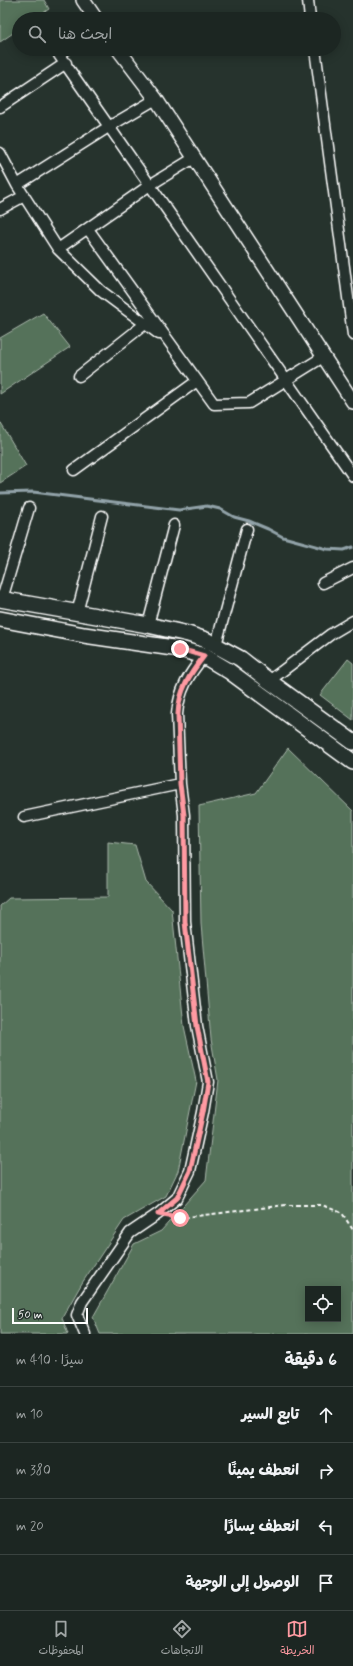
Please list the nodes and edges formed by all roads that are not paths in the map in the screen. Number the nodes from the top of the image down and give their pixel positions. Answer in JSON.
{"nodes":[{"id":1,"x":84,"y":0,"type":"edge"},
{"id":2,"x":308,"y":0,"type":"edge"},
{"id":3,"x":92,"y":12,"type":"edge"},
{"id":4,"x":309,"y":12,"type":"edge"},
{"id":5,"x":60,"y":56,"type":"edge"},
{"id":6,"x":123,"y":56,"type":"edge"},
{"id":7,"x":315,"y":56,"type":"edge"},
{"id":8,"x":66,"y":63,"type":"junction"},
{"id":9,"x":156,"y":99,"type":"junction"},
{"id":10,"x":0,"y":107,"type":"edge"},
{"id":11,"x":110,"y":126,"type":"junction"},
{"id":12,"x":0,"y":153,"type":"edge"},
{"id":13,"x":194,"y":158,"type":"junction"},
{"id":14,"x":17,"y":186,"type":"junction"},
{"id":15,"x":150,"y":186,"type":"junction"},
{"id":16,"x":24,"y":196,"type":"junction"},
{"id":17,"x":0,"y":209,"type":"edge"},
{"id":18,"x":88,"y":229,"type":"junction"},
{"id":19,"x":58,"y":249,"type":"junction"},
{"id":20,"x":145,"y":324,"type":"junction"},
{"id":21,"x":353,"y":335,"type":"edge"},
{"id":22,"x":167,"y":340,"type":"junction"},
{"id":23,"x":323,"y":357,"type":"junction"},
{"id":24,"x":79,"y":376,"type":"dead end"},
{"id":25,"x":285,"y":380,"type":"junction"},
{"id":26,"x":197,"y":381,"type":"junction"},
{"id":27,"x":353,"y":402,"type":"edge"},
{"id":28,"x":74,"y":470,"type":"dead end"},
{"id":29,"x":353,"y":476,"type":"edge"},
{"id":30,"x":29,"y":508,"type":"dead end"},
{"id":31,"x":102,"y":516,"type":"dead end"},
{"id":32,"x":174,"y":525,"type":"dead end"},
{"id":33,"x":247,"y":529,"type":"dead end"},
{"id":34,"x":353,"y":568,"type":"edge"},
{"id":35,"x":323,"y":583,"type":"dead end"},
{"id":36,"x":1,"y":599,"type":"edge"},
{"id":37,"x":77,"y":613,"type":"junction"},
{"id":38,"x":0,"y":618,"type":"edge"},
{"id":39,"x":353,"y":621,"type":"edge"},
{"id":40,"x":148,"y":625,"type":"junction"},
{"id":41,"x":216,"y":645,"type":"junction"},
{"id":42,"x":204,"y":656,"type":"junction"},
{"id":43,"x":269,"y":681,"type":"junction"},
{"id":44,"x":353,"y":742,"type":"edge"},
{"id":45,"x":353,"y":762,"type":"edge"},
{"id":46,"x":180,"y":784,"type":"junction"},
{"id":47,"x":24,"y":817,"type":"dead end"},
{"id":48,"x":85,"y":1334,"type":"edge"}],
"edges":[{"from":1,"to":3,"type":"street"},
{"from":2,"to":4,"type":"street"},
{"from":5,"to":8,"type":"street"},
{"from":6,"to":9,"type":"street"},
{"from":7,"to":21,"type":"street"},
{"from":8,"to":10,"type":"street"},
{"from":8,"to":11,"type":"street"},
{"from":9,"to":11,"type":"street"},
{"from":9,"to":13,"type":"street"},
{"from":11,"to":14,"type":"street"},
{"from":11,"to":15,"type":"street"},
{"from":12,"to":14,"type":"street"},
{"from":13,"to":15,"type":"street"},
{"from":13,"to":23,"type":"street"},
{"from":14,"to":16,"type":"street"},
{"from":15,"to":18,"type":"street"},
{"from":15,"to":25,"type":"street"},
{"from":16,"to":17,"type":"street"},
{"from":16,"to":19,"type":"street"},
{"from":18,"to":19,"type":"street"},
{"from":18,"to":22,"type":"street"},
{"from":19,"to":20,"type":"street"},
{"from":20,"to":22,"type":"street"},
{"from":20,"to":24,"type":"street"},
{"from":22,"to":26,"type":"street"},
{"from":23,"to":25,"type":"street"},
{"from":23,"to":27,"type":"street"},
{"from":25,"to":26,"type":"street"},
{"from":25,"to":29,"type":"street"},
{"from":26,"to":28,"type":"street"},
{"from":30,"to":36,"type":"street"},
{"from":31,"to":37,"type":"street"},
{"from":32,"to":40,"type":"street"},
{"from":33,"to":41,"type":"street"},
{"from":34,"to":35,"type":"street"},
{"from":36,"to":37,"type":"main road"},
{"from":37,"to":40,"type":"main road"},
{"from":38,"to":42,"type":"main road"},
{"from":39,"to":43,"type":"street"},
{"from":40,"to":41,"type":"main road"},
{"from":41,"to":43,"type":"main road"},
{"from":42,"to":45,"type":"main road"},
{"from":42,"to":46,"type":"street"},
{"from":43,"to":44,"type":"main road"},
{"from":46,"to":47,"type":"street"},
{"from":46,"to":48,"type":"street"}]}
